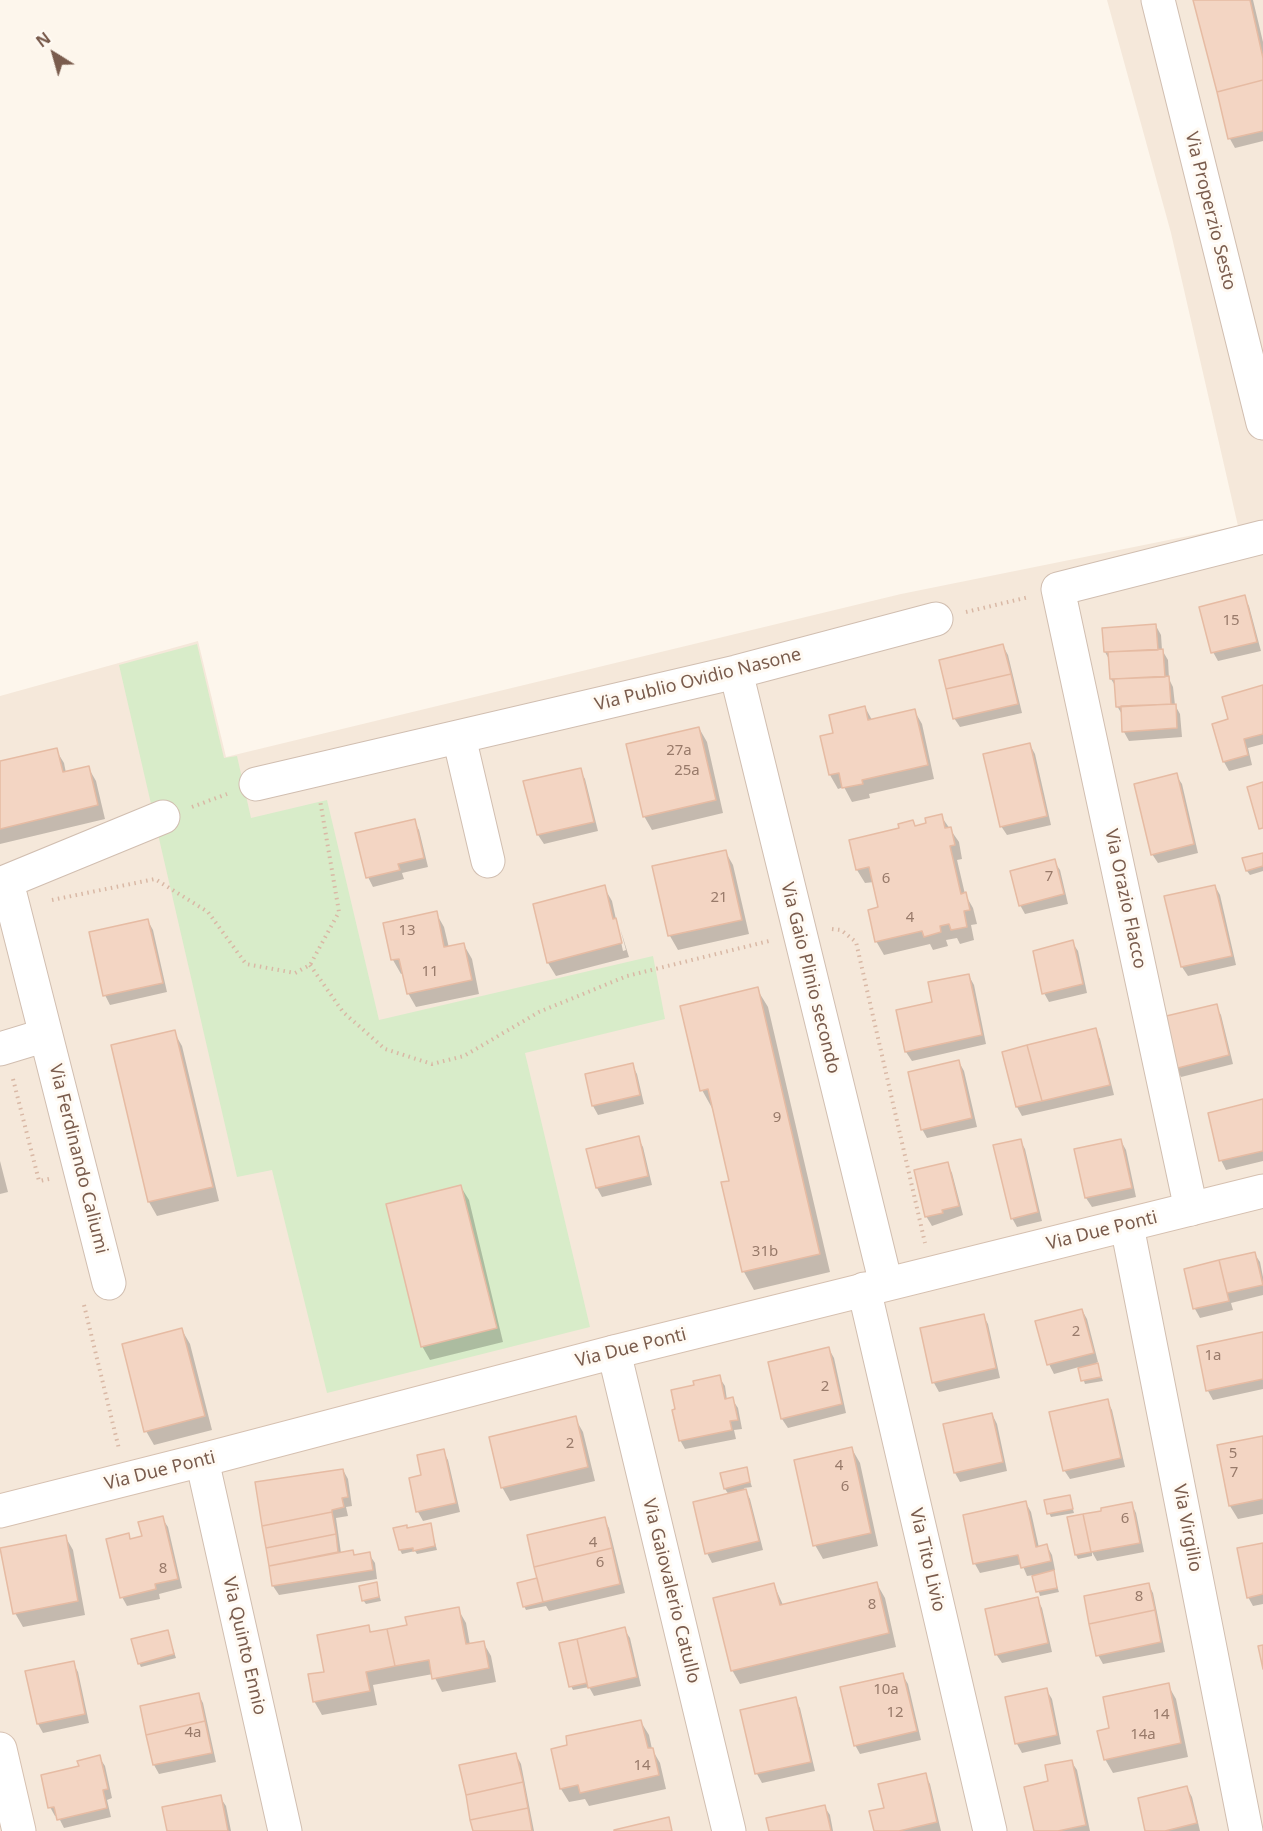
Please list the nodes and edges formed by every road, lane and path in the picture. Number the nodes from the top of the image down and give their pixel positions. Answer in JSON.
{"nodes":[{"id":1,"x":1158,"y":0,"type":"edge"},
{"id":2,"x":1263,"y":423,"type":"edge"},
{"id":3,"x":1263,"y":537,"type":"edge"},
{"id":4,"x":1058,"y":590,"type":"junction"},
{"id":5,"x":936,"y":619,"type":"joint"},
{"id":6,"x":736,"y":672,"type":"junction"},
{"id":7,"x":459,"y":736,"type":"junction"},
{"id":8,"x":328,"y":767,"type":"junction"},
{"id":9,"x":256,"y":784,"type":"joint"},
{"id":10,"x":163,"y":817,"type":"joint"},
{"id":11,"x":488,"y":861,"type":"dead end"},
{"id":12,"x":3,"y":883,"type":"edge"},
{"id":13,"x":93,"y":891,"type":"dead end"},
{"id":14,"x":799,"y":933,"type":"junction"},
{"id":15,"x":310,"y":965,"type":"junction"},
{"id":16,"x":46,"y":1035,"type":"junction"},
{"id":17,"x":0,"y":1049,"type":"edge"},
{"id":18,"x":1263,"y":1191,"type":"edge"},
{"id":19,"x":1191,"y":1209,"type":"junction"},
{"id":20,"x":1127,"y":1226,"type":"junction"},
{"id":21,"x":932,"y":1272,"type":"junction"},
{"id":22,"x":109,"y":1283,"type":"dead end"},
{"id":23,"x":875,"y":1286,"type":"junction"},
{"id":24,"x":614,"y":1352,"type":"junction"},
{"id":25,"x":202,"y":1460,"type":"junction"},
{"id":26,"x":0,"y":1511,"type":"edge"},
{"id":27,"x":0,"y":1749,"type":"edge"},
{"id":28,"x":19,"y":1831,"type":"edge"},
{"id":29,"x":285,"y":1831,"type":"edge"},
{"id":30,"x":729,"y":1831,"type":"edge"},
{"id":31,"x":990,"y":1831,"type":"edge"},
{"id":32,"x":1246,"y":1831,"type":"edge"}],
"edges":[{"from":1,"to":2,"type":"street","name":"Via Properzio Sesto"},
{"from":3,"to":4,"type":"street"},
{"from":4,"to":5,"type":"path"},
{"from":4,"to":19,"type":"street","name":"Via Orazio Flacco"},
{"from":5,"to":6,"type":"street","name":"Via Publio Ovidio Nasone"},
{"from":6,"to":7,"type":"street","name":"Via Publio Ovidio Nasone"},
{"from":6,"to":14,"type":"street","name":"Via Gaio Plinio secondo"},
{"from":7,"to":8,"type":"street","name":"Via Publio Ovidio Nasone"},
{"from":7,"to":11,"type":"street"},
{"from":8,"to":9,"type":"street","name":"Via Publio Ovidio Nasone"},
{"from":8,"to":15,"type":"path"},
{"from":9,"to":10,"type":"path"},
{"from":10,"to":12,"type":"street","name":"Via Ferdinando Caliumi"},
{"from":12,"to":16,"type":"street","name":"Via Ferdinando Caliumi"},
{"from":13,"to":15,"type":"path"},
{"from":14,"to":15,"type":"path"},
{"from":14,"to":21,"type":"path"},
{"from":14,"to":23,"type":"street","name":"Via Gaio Plinio secondo"},
{"from":16,"to":17,"type":"street"},
{"from":16,"to":22,"type":"street","name":"Via Ferdinando Caliumi"},
{"from":18,"to":19,"type":"street","name":"Via Due Ponti"},
{"from":19,"to":20,"type":"street","name":"Via Due Ponti"},
{"from":20,"to":21,"type":"street","name":"Via Due Ponti"},
{"from":20,"to":32,"type":"street","name":"Via Virgilio"},
{"from":21,"to":23,"type":"street","name":"Via Due Ponti"},
{"from":23,"to":24,"type":"street","name":"Via Due Ponti"},
{"from":23,"to":31,"type":"street","name":"Via Tito Livio"},
{"from":24,"to":25,"type":"street","name":"Via Due Ponti"},
{"from":24,"to":30,"type":"street","name":"Via Gaiovalerio Catullo"},
{"from":25,"to":26,"type":"street","name":"Via Due Ponti"},
{"from":25,"to":29,"type":"street","name":"Via Quinto Ennio"},
{"from":27,"to":28,"type":"street"}]}
